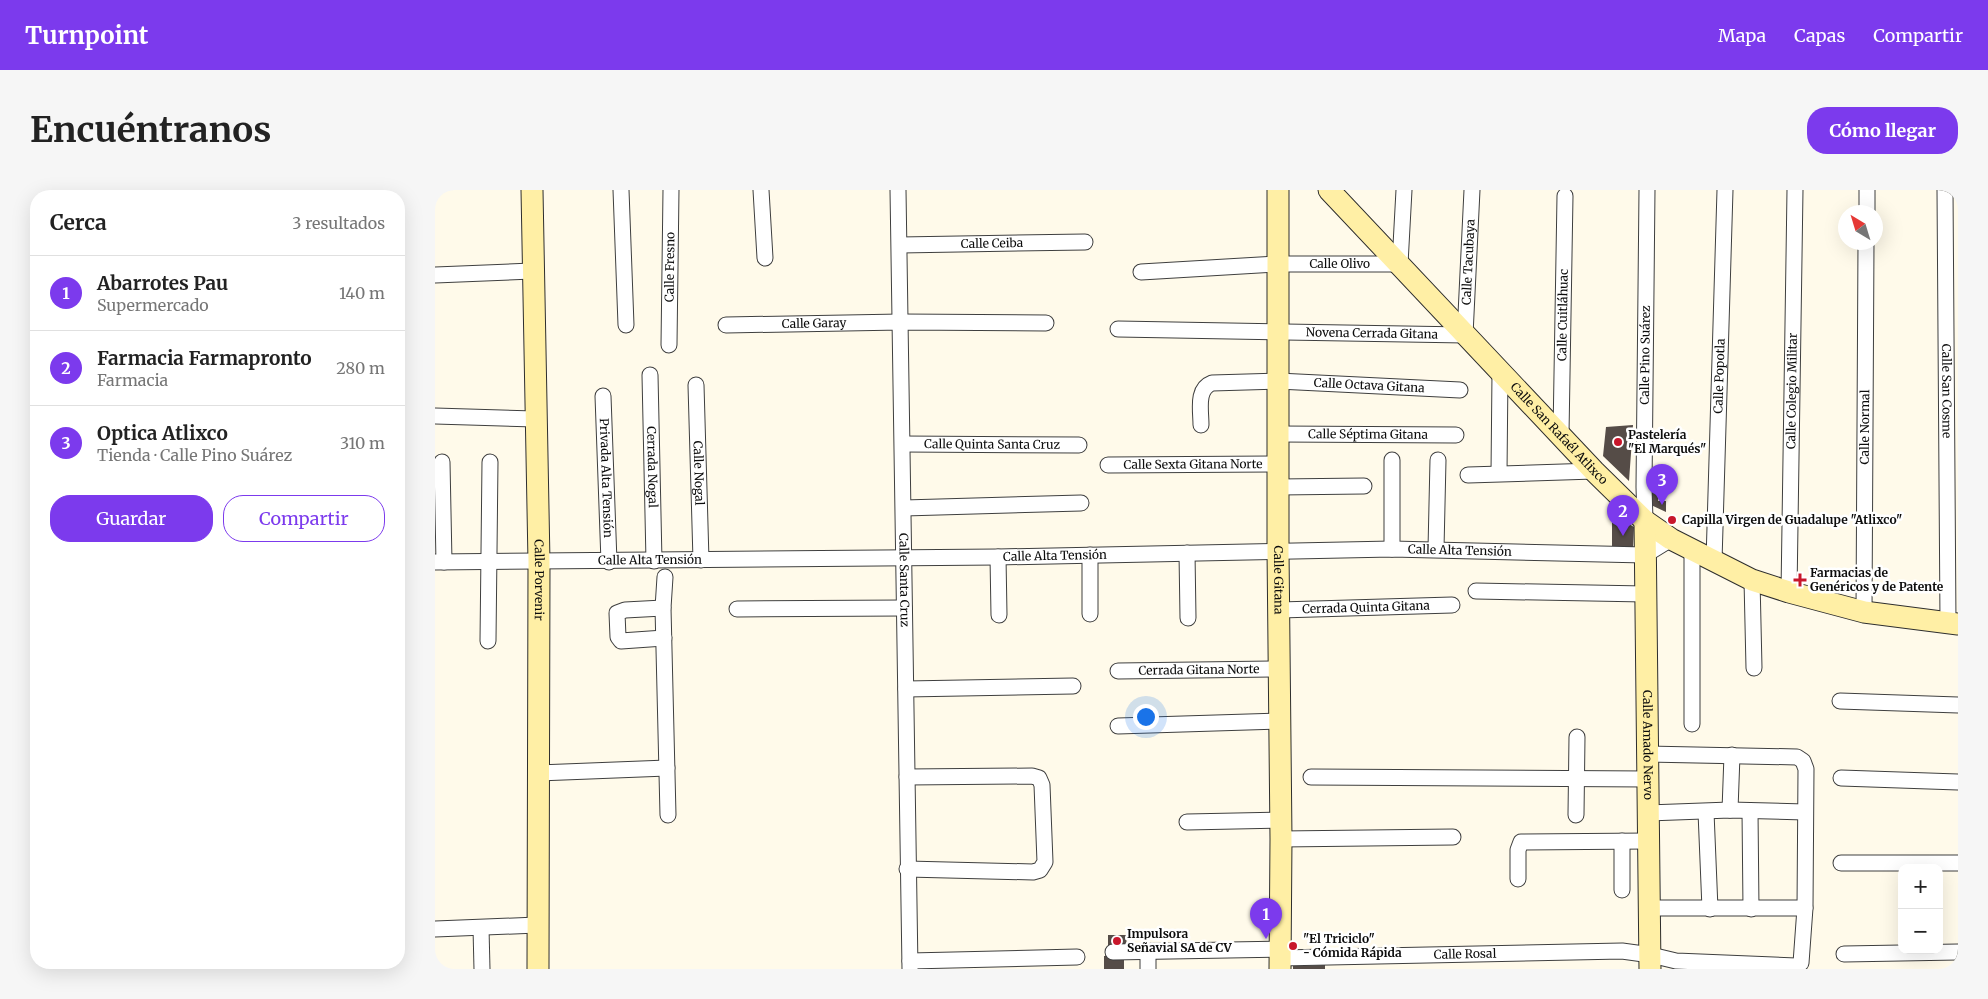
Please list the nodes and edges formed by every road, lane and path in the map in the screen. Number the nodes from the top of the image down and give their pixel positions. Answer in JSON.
{"nodes":[{"id":1,"x":532,"y":190,"type":"edge"},
{"id":2,"x":621,"y":190,"type":"edge"},
{"id":3,"x":671,"y":190,"type":"edge"},
{"id":4,"x":761,"y":190,"type":"edge"},
{"id":5,"x":898,"y":190,"type":"edge"},
{"id":6,"x":1278,"y":190,"type":"edge"},
{"id":7,"x":1329,"y":190,"type":"edge"},
{"id":8,"x":1404,"y":190,"type":"edge"},
{"id":9,"x":1472,"y":190,"type":"edge"},
{"id":10,"x":1647,"y":190,"type":"edge"},
{"id":11,"x":1725,"y":190,"type":"edge"},
{"id":12,"x":1795,"y":190,"type":"edge"},
{"id":13,"x":1867,"y":190,"type":"edge"},
{"id":14,"x":1945,"y":190,"type":"edge"},
{"id":15,"x":1565,"y":196,"type":"dead end"},
{"id":16,"x":1867,"y":205,"type":"edge"},
{"id":17,"x":1085,"y":242,"type":"dead end"},
{"id":18,"x":900,"y":245,"type":"junction"},
{"id":19,"x":1866,"y":250,"type":"edge"},
{"id":20,"x":765,"y":258,"type":"dead end"},
{"id":21,"x":1278,"y":264,"type":"junction"},
{"id":22,"x":1400,"y":264,"type":"junction"},
{"id":23,"x":533,"y":271,"type":"junction"},
{"id":24,"x":1141,"y":272,"type":"dead end"},
{"id":25,"x":435,"y":275,"type":"edge"},
{"id":26,"x":901,"y":322,"type":"junction"},
{"id":27,"x":1045,"y":323,"type":"dead end"},
{"id":28,"x":626,"y":325,"type":"dead end"},
{"id":29,"x":726,"y":325,"type":"dead end"},
{"id":30,"x":1118,"y":329,"type":"dead end"},
{"id":31,"x":1279,"y":330,"type":"junction"},
{"id":32,"x":1465,"y":335,"type":"junction"},
{"id":33,"x":669,"y":346,"type":"dead end"},
{"id":34,"x":1500,"y":373,"type":"junction"},
{"id":35,"x":651,"y":374,"type":"dead end"},
{"id":36,"x":1278,"y":381,"type":"junction"},
{"id":37,"x":696,"y":385,"type":"dead end"},
{"id":38,"x":1460,"y":390,"type":"dead end"},
{"id":39,"x":603,"y":396,"type":"dead end"},
{"id":40,"x":435,"y":416,"type":"edge"},
{"id":41,"x":535,"y":419,"type":"junction"},
{"id":42,"x":1201,"y":425,"type":"dead end"},
{"id":43,"x":1279,"y":434,"type":"junction"},
{"id":44,"x":1561,"y":434,"type":"junction"},
{"id":45,"x":1456,"y":435,"type":"dead end"},
{"id":46,"x":903,"y":444,"type":"junction"},
{"id":47,"x":1079,"y":446,"type":"dead end"},
{"id":48,"x":1392,"y":460,"type":"dead end"},
{"id":49,"x":1438,"y":460,"type":"dead end"},
{"id":50,"x":442,"y":462,"type":"dead end"},
{"id":51,"x":490,"y":462,"type":"dead end"},
{"id":52,"x":1278,"y":464,"type":"junction"},
{"id":53,"x":1109,"y":465,"type":"dead end"},
{"id":54,"x":1594,"y":471,"type":"junction"},
{"id":55,"x":1499,"y":473,"type":"junction"},
{"id":56,"x":1468,"y":475,"type":"dead end"},
{"id":57,"x":1364,"y":486,"type":"dead end"},
{"id":58,"x":1279,"y":487,"type":"junction"},
{"id":59,"x":1081,"y":503,"type":"dead end"},
{"id":60,"x":905,"y":508,"type":"junction"},
{"id":61,"x":1645,"y":521,"type":"junction"},
{"id":62,"x":1671,"y":539,"type":"junction"},
{"id":63,"x":1392,"y":548,"type":"junction"},
{"id":64,"x":1691,"y":548,"type":"junction"},
{"id":65,"x":1436,"y":549,"type":"junction"},
{"id":66,"x":1278,"y":550,"type":"junction"},
{"id":67,"x":1187,"y":553,"type":"junction"},
{"id":68,"x":1090,"y":555,"type":"junction"},
{"id":69,"x":1645,"y":555,"type":"junction"},
{"id":70,"x":998,"y":557,"type":"junction"},
{"id":71,"x":905,"y":558,"type":"junction"},
{"id":72,"x":701,"y":560,"type":"junction"},
{"id":73,"x":488,"y":561,"type":"junction"},
{"id":74,"x":654,"y":561,"type":"junction"},
{"id":75,"x":440,"y":562,"type":"edge"},
{"id":76,"x":539,"y":562,"type":"junction"},
{"id":77,"x":609,"y":562,"type":"junction"},
{"id":78,"x":1714,"y":562,"type":"junction"},
{"id":79,"x":665,"y":577,"type":"dead end"},
{"id":80,"x":1752,"y":580,"type":"junction"},
{"id":81,"x":1476,"y":591,"type":"dead end"},
{"id":82,"x":1789,"y":592,"type":"junction"},
{"id":83,"x":1645,"y":594,"type":"junction"},
{"id":84,"x":1452,"y":604,"type":"dead end"},
{"id":85,"x":663,"y":608,"type":"junction"},
{"id":86,"x":737,"y":608,"type":"dead end"},
{"id":87,"x":904,"y":608,"type":"junction"},
{"id":88,"x":1280,"y":610,"type":"junction"},
{"id":89,"x":1864,"y":612,"type":"junction"},
{"id":90,"x":1090,"y":614,"type":"dead end"},
{"id":91,"x":999,"y":615,"type":"dead end"},
{"id":92,"x":1188,"y":618,"type":"dead end"},
{"id":93,"x":1953,"y":623,"type":"edge"},
{"id":94,"x":664,"y":638,"type":"junction"},
{"id":95,"x":488,"y":641,"type":"dead end"},
{"id":96,"x":1754,"y":668,"type":"dead end"},
{"id":97,"x":1280,"y":669,"type":"junction"},
{"id":98,"x":1118,"y":671,"type":"dead end"},
{"id":99,"x":1073,"y":686,"type":"dead end"},
{"id":100,"x":906,"y":689,"type":"junction"},
{"id":101,"x":1840,"y":702,"type":"dead end"},
{"id":102,"x":1958,"y":705,"type":"edge"},
{"id":103,"x":1280,"y":721,"type":"junction"},
{"id":104,"x":1692,"y":724,"type":"dead end"},
{"id":105,"x":1118,"y":726,"type":"dead end"},
{"id":106,"x":1577,"y":737,"type":"dead end"},
{"id":107,"x":1647,"y":754,"type":"junction"},
{"id":108,"x":1732,"y":755,"type":"junction"},
{"id":109,"x":667,"y":768,"type":"junction"},
{"id":110,"x":538,"y":773,"type":"junction"},
{"id":111,"x":1311,"y":777,"type":"dead end"},
{"id":112,"x":907,"y":778,"type":"junction"},
{"id":113,"x":1576,"y":778,"type":"junction"},
{"id":114,"x":1841,"y":778,"type":"dead end"},
{"id":115,"x":1647,"y":779,"type":"junction"},
{"id":116,"x":1958,"y":782,"type":"edge"},
{"id":117,"x":1731,"y":810,"type":"junction"},
{"id":118,"x":1750,"y":811,"type":"junction"},
{"id":119,"x":1707,"y":812,"type":"junction"},
{"id":120,"x":1805,"y":812,"type":"junction"},
{"id":121,"x":1648,"y":813,"type":"junction"},
{"id":122,"x":668,"y":815,"type":"dead end"},
{"id":123,"x":1576,"y":815,"type":"dead end"},
{"id":124,"x":1187,"y":822,"type":"dead end"},
{"id":125,"x":1281,"y":830,"type":"junction"},
{"id":126,"x":1453,"y":836,"type":"dead end"},
{"id":127,"x":1622,"y":841,"type":"junction"},
{"id":128,"x":1648,"y":841,"type":"junction"},
{"id":129,"x":1841,"y":862,"type":"dead end"},
{"id":130,"x":1958,"y":863,"type":"edge"},
{"id":131,"x":907,"y":870,"type":"junction"},
{"id":132,"x":1518,"y":879,"type":"dead end"},
{"id":133,"x":1622,"y":890,"type":"dead end"},
{"id":134,"x":1650,"y":908,"type":"junction"},
{"id":135,"x":1805,"y":908,"type":"junction"},
{"id":136,"x":1710,"y":909,"type":"junction"},
{"id":137,"x":1751,"y":910,"type":"junction"},
{"id":138,"x":537,"y":925,"type":"junction"},
{"id":139,"x":481,"y":928,"type":"junction"},
{"id":140,"x":435,"y":929,"type":"edge"},
{"id":141,"x":1113,"y":952,"type":"dead end"},
{"id":142,"x":1148,"y":952,"type":"junction"},
{"id":143,"x":1958,"y":952,"type":"edge"},
{"id":144,"x":1844,"y":954,"type":"dead end"},
{"id":145,"x":1077,"y":957,"type":"dead end"},
{"id":146,"x":1280,"y":958,"type":"edge"},
{"id":147,"x":1651,"y":962,"type":"edge"},
{"id":148,"x":910,"y":965,"type":"edge"},
{"id":149,"x":482,"y":969,"type":"edge"},
{"id":150,"x":538,"y":969,"type":"edge"},
{"id":151,"x":1148,"y":969,"type":"edge"}],
"edges":[{"from":1,"to":23,"type":"street","name":"Calle Porvenir"},
{"from":2,"to":28,"type":"street"},
{"from":3,"to":33,"type":"street","name":"Calle Fresno"},
{"from":4,"to":20,"type":"street"},
{"from":5,"to":18,"type":"street","name":"Calle Santa Cruz"},
{"from":6,"to":21,"type":"street","name":"Calle Gitana"},
{"from":7,"to":22,"type":"street","name":"Calle San Rafaél Atlixco"},
{"from":8,"to":22,"type":"street"},
{"from":9,"to":32,"type":"street","name":"Calle Tacubaya"},
{"from":10,"to":61,"type":"street","name":"Calle Pino Suárez"},
{"from":11,"to":78,"type":"street","name":"Calle Popotla"},
{"from":12,"to":82,"type":"street","name":"Calle Colegio Militar"},
{"from":13,"to":16,"type":"street"},
{"from":14,"to":93,"type":"street","name":"Calle San Cosme"},
{"from":15,"to":44,"type":"street","name":"Calle Cuitláhuac"},
{"from":17,"to":18,"type":"street","name":"Calle Ceiba"},
{"from":18,"to":26,"type":"street","name":"Calle Santa Cruz"},
{"from":19,"to":89,"type":"street","name":"Calle Normal"},
{"from":21,"to":22,"type":"street","name":"Calle Olivo"},
{"from":21,"to":24,"type":"street","name":"Calle Olivo"},
{"from":21,"to":31,"type":"street","name":"Calle Gitana"},
{"from":22,"to":32,"type":"street","name":"Calle San Rafaél Atlixco"},
{"from":23,"to":25,"type":"street"},
{"from":23,"to":41,"type":"street","name":"Calle Porvenir"},
{"from":26,"to":27,"type":"street","name":"Calle Garay"},
{"from":26,"to":29,"type":"street","name":"Calle Garay"},
{"from":26,"to":46,"type":"street","name":"Calle Santa Cruz"},
{"from":30,"to":31,"type":"street","name":"Novena Cerrada Gitana"},
{"from":31,"to":32,"type":"street","name":"Novena Cerrada Gitana"},
{"from":31,"to":36,"type":"street","name":"Calle Gitana"},
{"from":32,"to":34,"type":"street","name":"Calle San Rafaél Atlixco"},
{"from":34,"to":44,"type":"street","name":"Calle San Rafaél Atlixco"},
{"from":34,"to":55,"type":"street"},
{"from":35,"to":74,"type":"street","name":"Cerrada Nogal"},
{"from":36,"to":38,"type":"street","name":"Calle Octava Gitana"},
{"from":36,"to":42,"type":"street","name":"Calle Octava Gitana"},
{"from":36,"to":43,"type":"street","name":"Calle Gitana"},
{"from":37,"to":72,"type":"street","name":"Calle Nogal"},
{"from":39,"to":77,"type":"street","name":"Privada Alta Tensión"},
{"from":40,"to":41,"type":"street"},
{"from":41,"to":76,"type":"street","name":"Calle Porvenir"},
{"from":43,"to":45,"type":"street","name":"Calle Séptima Gitana"},
{"from":43,"to":52,"type":"street","name":"Calle Gitana"},
{"from":44,"to":54,"type":"street","name":"Calle San Rafaél Atlixco"},
{"from":46,"to":47,"type":"street","name":"Calle Quinta Santa Cruz"},
{"from":46,"to":60,"type":"street","name":"Calle Santa Cruz"},
{"from":48,"to":63,"type":"street"},
{"from":49,"to":65,"type":"street"},
{"from":50,"to":75,"type":"street"},
{"from":51,"to":73,"type":"street"},
{"from":52,"to":53,"type":"street","name":"Calle Sexta Gitana Norte"},
{"from":52,"to":58,"type":"street","name":"Calle Gitana"},
{"from":54,"to":55,"type":"street"},
{"from":54,"to":61,"type":"street","name":"Calle San Rafaél Atlixco"},
{"from":55,"to":56,"type":"street"},
{"from":57,"to":58,"type":"street"},
{"from":58,"to":66,"type":"street","name":"Calle Gitana"},
{"from":59,"to":60,"type":"street"},
{"from":60,"to":71,"type":"street","name":"Calle Santa Cruz"},
{"from":61,"to":62,"type":"street","name":"Calle San Rafaél Atlixco"},
{"from":61,"to":69,"type":"street","name":"Calle Amado Nervo"},
{"from":62,"to":64,"type":"street","name":"Calle San Rafaél Atlixco"},
{"from":62,"to":69,"type":"street"},
{"from":63,"to":65,"type":"street","name":"Calle Alta Tensión"},
{"from":63,"to":66,"type":"street","name":"Calle Alta Tensión"},
{"from":64,"to":78,"type":"street","name":"Calle San Rafaél Atlixco"},
{"from":64,"to":104,"type":"street"},
{"from":65,"to":69,"type":"street","name":"Calle Alta Tensión"},
{"from":66,"to":67,"type":"street","name":"Calle Alta Tensión"},
{"from":66,"to":88,"type":"street","name":"Calle Gitana"},
{"from":67,"to":68,"type":"street","name":"Calle Alta Tensión"},
{"from":67,"to":92,"type":"street"},
{"from":68,"to":70,"type":"street","name":"Calle Alta Tensión"},
{"from":68,"to":90,"type":"street"},
{"from":69,"to":83,"type":"street","name":"Calle Amado Nervo"},
{"from":70,"to":71,"type":"street","name":"Calle Alta Tensión"},
{"from":70,"to":91,"type":"street"},
{"from":71,"to":72,"type":"street","name":"Calle Alta Tensión"},
{"from":71,"to":87,"type":"street","name":"Calle Santa Cruz"},
{"from":72,"to":74,"type":"street","name":"Calle Alta Tensión"},
{"from":73,"to":75,"type":"street","name":"Calle Alta Tensión"},
{"from":73,"to":76,"type":"street","name":"Calle Alta Tensión"},
{"from":73,"to":95,"type":"street"},
{"from":74,"to":77,"type":"street","name":"Calle Alta Tensión"},
{"from":76,"to":77,"type":"street","name":"Calle Alta Tensión"},
{"from":76,"to":110,"type":"street","name":"Calle Porvenir"},
{"from":78,"to":80,"type":"street","name":"Calle San Rafaél Atlixco"},
{"from":79,"to":85,"type":"street"},
{"from":80,"to":82,"type":"street","name":"Calle San Rafaél Atlixco"},
{"from":80,"to":96,"type":"street"},
{"from":81,"to":83,"type":"street"},
{"from":82,"to":89,"type":"street","name":"Calle San Rafaél Atlixco"},
{"from":83,"to":107,"type":"street","name":"Calle Amado Nervo"},
{"from":84,"to":88,"type":"street","name":"Cerrada Quinta Gitana"},
{"from":85,"to":94,"type":"street"},
{"from":85,"to":94,"type":"street"},
{"from":86,"to":87,"type":"street"},
{"from":87,"to":100,"type":"street","name":"Calle Santa Cruz"},
{"from":88,"to":97,"type":"street","name":"Calle Gitana"},
{"from":89,"to":93,"type":"street","name":"Calle San Rafaél Atlixco"},
{"from":94,"to":109,"type":"street"},
{"from":97,"to":98,"type":"street","name":"Cerrada Gitana Norte"},
{"from":97,"to":103,"type":"street","name":"Calle Gitana"},
{"from":99,"to":100,"type":"street"},
{"from":100,"to":112,"type":"street","name":"Calle Santa Cruz"},
{"from":101,"to":102,"type":"street"},
{"from":103,"to":105,"type":"street"},
{"from":103,"to":125,"type":"street","name":"Calle Gitana"},
{"from":106,"to":113,"type":"street"},
{"from":107,"to":108,"type":"street"},
{"from":107,"to":115,"type":"street","name":"Calle Amado Nervo"},
{"from":108,"to":117,"type":"street"},
{"from":108,"to":120,"type":"street"},
{"from":109,"to":110,"type":"street"},
{"from":109,"to":122,"type":"street"},
{"from":110,"to":138,"type":"street","name":"Calle Porvenir"},
{"from":111,"to":113,"type":"street"},
{"from":112,"to":131,"type":"street","name":"Calle Santa Cruz"},
{"from":112,"to":131,"type":"street"},
{"from":113,"to":115,"type":"street"},
{"from":113,"to":123,"type":"street"},
{"from":114,"to":116,"type":"street"},
{"from":115,"to":121,"type":"street","name":"Calle Amado Nervo"},
{"from":117,"to":118,"type":"street"},
{"from":117,"to":119,"type":"street"},
{"from":118,"to":120,"type":"street"},
{"from":118,"to":137,"type":"street"},
{"from":119,"to":121,"type":"street"},
{"from":119,"to":136,"type":"street"},
{"from":120,"to":135,"type":"street"},
{"from":121,"to":128,"type":"street","name":"Calle Amado Nervo"},
{"from":124,"to":125,"type":"street"},
{"from":125,"to":126,"type":"street"},
{"from":125,"to":146,"type":"street","name":"Calle Gitana"},
{"from":127,"to":128,"type":"street"},
{"from":127,"to":132,"type":"street"},
{"from":127,"to":133,"type":"street"},
{"from":128,"to":134,"type":"street","name":"Calle Amado Nervo"},
{"from":129,"to":130,"type":"street"},
{"from":131,"to":148,"type":"street","name":"Calle Santa Cruz"},
{"from":134,"to":136,"type":"street"},
{"from":134,"to":147,"type":"street","name":"Calle Amado Nervo"},
{"from":135,"to":137,"type":"street"},
{"from":135,"to":147,"type":"street","name":"Calle Rosal"},
{"from":136,"to":137,"type":"street"},
{"from":138,"to":139,"type":"street"},
{"from":138,"to":150,"type":"street","name":"Calle Porvenir"},
{"from":139,"to":140,"type":"street"},
{"from":139,"to":149,"type":"street"},
{"from":141,"to":142,"type":"street","name":"Calle Rosal"},
{"from":142,"to":146,"type":"street","name":"Calle Rosal"},
{"from":142,"to":151,"type":"street"},
{"from":143,"to":144,"type":"street"},
{"from":145,"to":148,"type":"street"},
{"from":146,"to":147,"type":"street","name":"Calle Rosal"}]}
